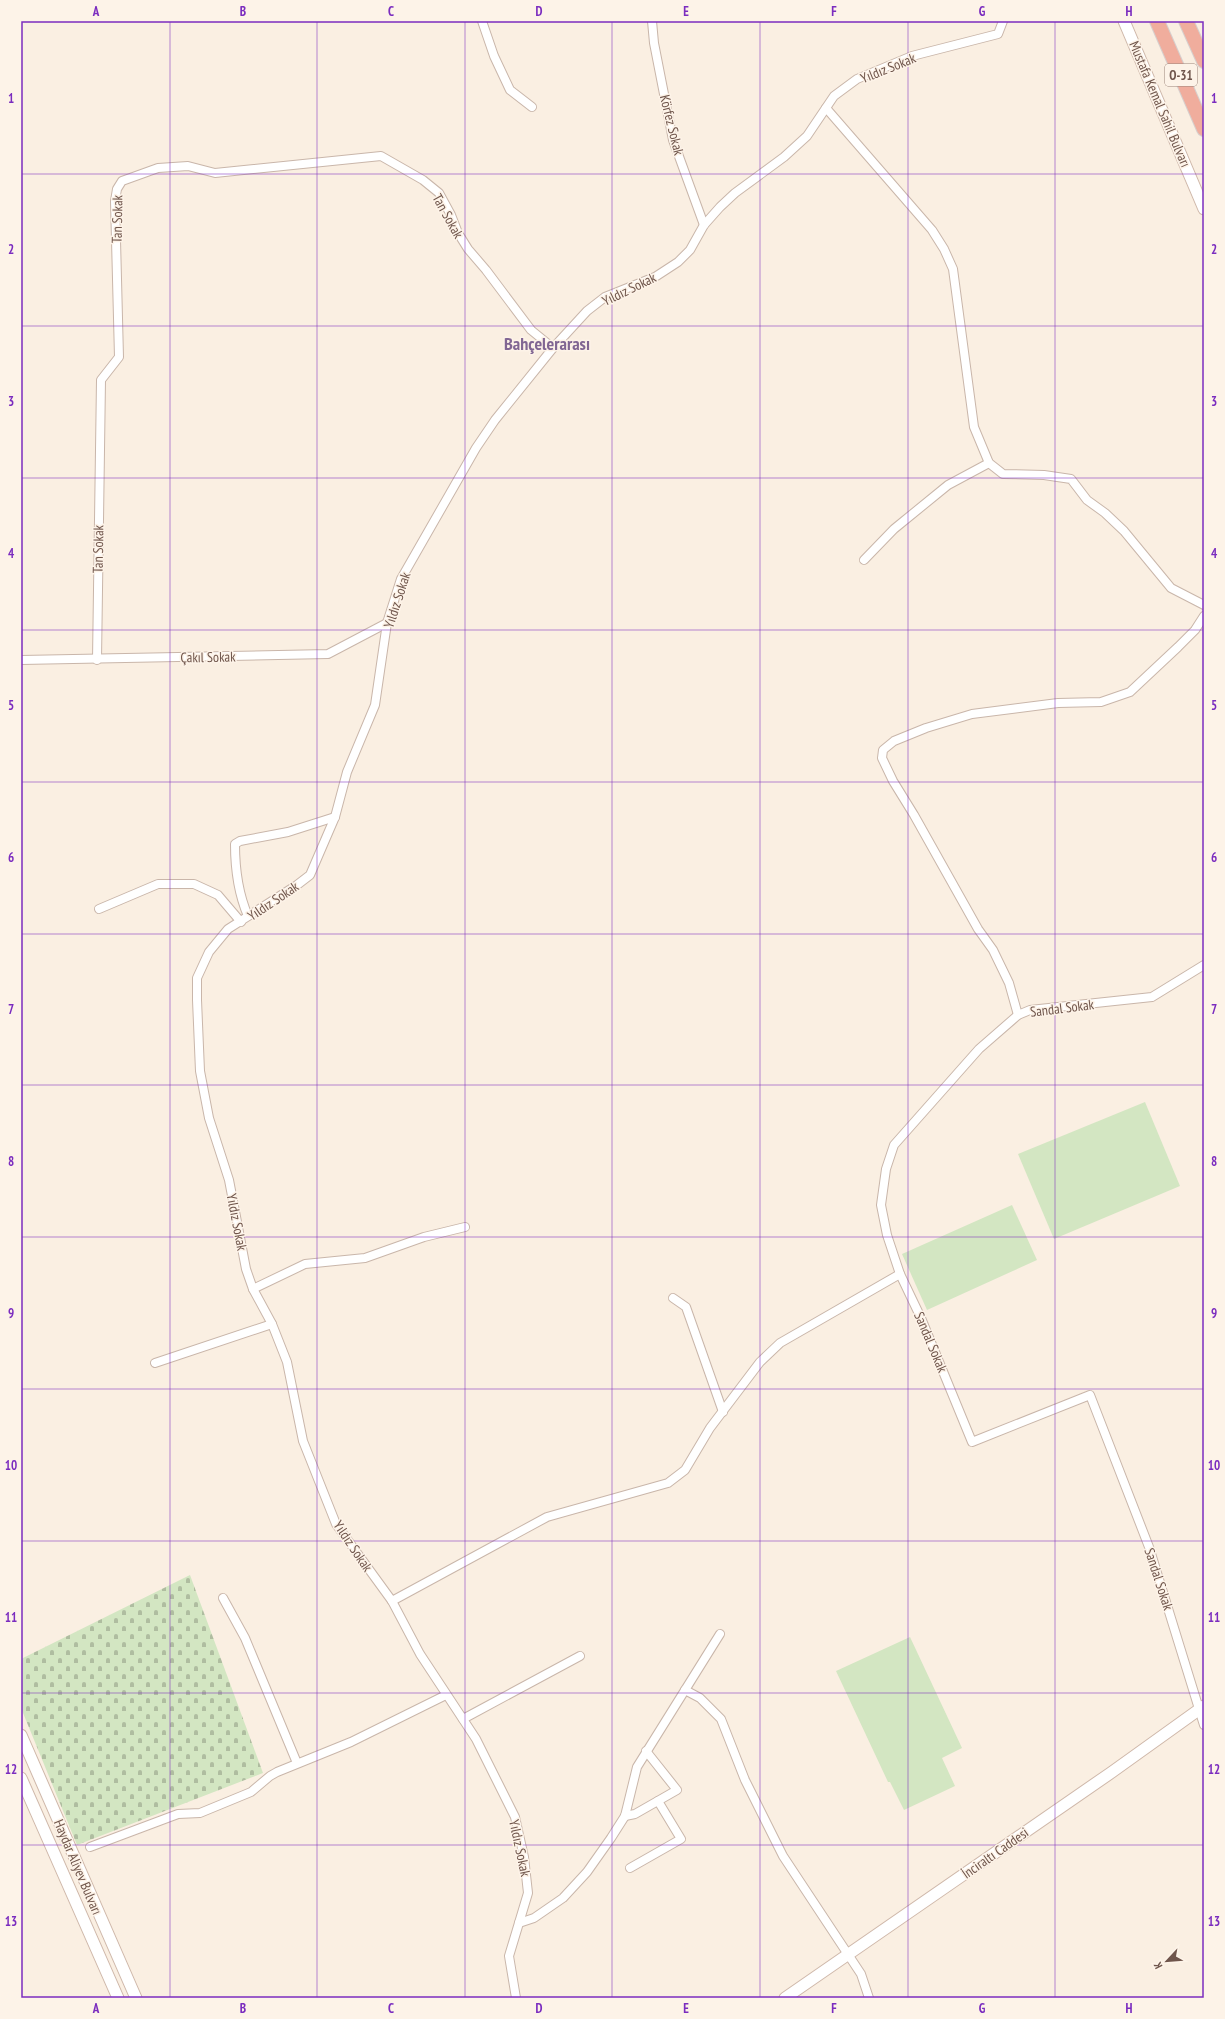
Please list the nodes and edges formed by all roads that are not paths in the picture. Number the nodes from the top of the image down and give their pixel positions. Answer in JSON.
{"nodes":[{"id":1,"x":482,"y":21,"type":"edge"},
{"id":2,"x":652,"y":21,"type":"edge"},
{"id":3,"x":1003,"y":21,"type":"edge"},
{"id":4,"x":1124,"y":21,"type":"edge"},
{"id":5,"x":1157,"y":21,"type":"edge"},
{"id":6,"x":1186,"y":21,"type":"edge"},
{"id":7,"x":1204,"y":60,"type":"edge"},
{"id":8,"x":532,"y":107,"type":"dead end"},
{"id":9,"x":826,"y":108,"type":"junction"},
{"id":10,"x":1204,"y":129,"type":"edge"},
{"id":11,"x":1204,"y":210,"type":"edge"},
{"id":12,"x":704,"y":226,"type":"junction"},
{"id":13,"x":554,"y":348,"type":"junction"},
{"id":14,"x":989,"y":463,"type":"junction"},
{"id":15,"x":864,"y":560,"type":"dead end"},
{"id":16,"x":1204,"y":605,"type":"edge"},
{"id":17,"x":1204,"y":616,"type":"edge"},
{"id":18,"x":387,"y":623,"type":"junction"},
{"id":19,"x":21,"y":660,"type":"edge"},
{"id":20,"x":97,"y":660,"type":"junction"},
{"id":21,"x":335,"y":818,"type":"junction"},
{"id":22,"x":99,"y":909,"type":"dead end"},
{"id":23,"x":248,"y":916,"type":"junction"},
{"id":24,"x":241,"y":922,"type":"junction"},
{"id":25,"x":1204,"y":965,"type":"edge"},
{"id":26,"x":1018,"y":1015,"type":"junction"},
{"id":27,"x":465,"y":1227,"type":"dead end"},
{"id":28,"x":900,"y":1274,"type":"junction"},
{"id":29,"x":253,"y":1289,"type":"junction"},
{"id":30,"x":673,"y":1298,"type":"dead end"},
{"id":31,"x":272,"y":1324,"type":"junction"},
{"id":32,"x":155,"y":1364,"type":"dead end"},
{"id":33,"x":723,"y":1412,"type":"junction"},
{"id":34,"x":223,"y":1598,"type":"dead end"},
{"id":35,"x":392,"y":1601,"type":"junction"},
{"id":36,"x":720,"y":1634,"type":"dead end"},
{"id":37,"x":580,"y":1656,"type":"dead end"},
{"id":38,"x":685,"y":1690,"type":"junction"},
{"id":39,"x":446,"y":1695,"type":"junction"},
{"id":40,"x":1202,"y":1707,"type":"edge"},
{"id":41,"x":463,"y":1719,"type":"junction"},
{"id":42,"x":1204,"y":1725,"type":"edge"},
{"id":43,"x":21,"y":1735,"type":"edge"},
{"id":44,"x":646,"y":1752,"type":"junction"},
{"id":45,"x":297,"y":1763,"type":"junction"},
{"id":46,"x":21,"y":1778,"type":"edge"},
{"id":47,"x":658,"y":1801,"type":"junction"},
{"id":48,"x":625,"y":1816,"type":"junction"},
{"id":49,"x":90,"y":1847,"type":"dead end"},
{"id":50,"x":630,"y":1868,"type":"dead end"},
{"id":51,"x":520,"y":1923,"type":"junction"},
{"id":52,"x":848,"y":1954,"type":"junction"},
{"id":53,"x":118,"y":1998,"type":"edge"},
{"id":54,"x":136,"y":1998,"type":"edge"},
{"id":55,"x":516,"y":1998,"type":"edge"},
{"id":56,"x":785,"y":1998,"type":"edge"},
{"id":57,"x":869,"y":1998,"type":"edge"}],
"edges":[{"from":1,"to":8,"type":"street"},
{"from":2,"to":12,"type":"street","name":"Körfez Sokak"},
{"from":3,"to":9,"type":"street","name":"Yıldız Sokak"},
{"from":4,"to":11,"type":"main road","name":"Mustafa Kemal Sahil Bulvarı"},
{"from":5,"to":10,"type":"highway","number":"O-31"},
{"from":6,"to":7,"type":"highway","number":"O-31"},
{"from":9,"to":12,"type":"street","name":"Yıldız Sokak"},
{"from":9,"to":14,"type":"street"},
{"from":12,"to":13,"type":"street","name":"Yıldız Sokak"},
{"from":13,"to":18,"type":"street","name":"Yıldız Sokak"},
{"from":13,"to":20,"type":"street","name":"Tan Sokak"},
{"from":14,"to":15,"type":"street"},
{"from":14,"to":16,"type":"street"},
{"from":17,"to":26,"type":"street"},
{"from":18,"to":20,"type":"street","name":"Çakıl Sokak"},
{"from":18,"to":21,"type":"street","name":"Yıldız Sokak"},
{"from":19,"to":20,"type":"street","name":"Çakıl Sokak"},
{"from":21,"to":23,"type":"street","name":"Yıldız Sokak"},
{"from":21,"to":23,"type":"street"},
{"from":22,"to":24,"type":"street"},
{"from":23,"to":24,"type":"street","name":"Yıldız Sokak"},
{"from":24,"to":29,"type":"street","name":"Yıldız Sokak"},
{"from":25,"to":26,"type":"street","name":"Sandal Sokak"},
{"from":26,"to":28,"type":"street","name":"Sandal Sokak"},
{"from":27,"to":29,"type":"street"},
{"from":28,"to":33,"type":"street"},
{"from":28,"to":40,"type":"street","name":"Sandal Sokak"},
{"from":29,"to":31,"type":"street","name":"Yıldız Sokak"},
{"from":30,"to":33,"type":"street"},
{"from":31,"to":32,"type":"street"},
{"from":31,"to":35,"type":"street","name":"Yıldız Sokak"},
{"from":33,"to":35,"type":"street"},
{"from":34,"to":45,"type":"street"},
{"from":35,"to":39,"type":"street","name":"Yıldız Sokak"},
{"from":36,"to":38,"type":"street"},
{"from":37,"to":41,"type":"street"},
{"from":38,"to":44,"type":"street"},
{"from":38,"to":52,"type":"street"},
{"from":39,"to":41,"type":"street","name":"Yıldız Sokak"},
{"from":39,"to":45,"type":"street"},
{"from":40,"to":42,"type":"street","name":"Sandal Sokak"},
{"from":40,"to":52,"type":"main road","name":"İnciraltı Caddesi"},
{"from":41,"to":51,"type":"street","name":"Yıldız Sokak"},
{"from":43,"to":54,"type":"main road","name":"Haydar Aliyev Bulvarı"},
{"from":44,"to":47,"type":"street"},
{"from":44,"to":48,"type":"street"},
{"from":45,"to":49,"type":"street"},
{"from":46,"to":53,"type":"main road","name":"Haydar Aliyev Bulvarı"},
{"from":47,"to":48,"type":"street"},
{"from":47,"to":50,"type":"street"},
{"from":48,"to":51,"type":"street"},
{"from":51,"to":55,"type":"street","name":"Yıldız Sokak"},
{"from":52,"to":56,"type":"main road","name":"İnciraltı Caddesi"},
{"from":52,"to":57,"type":"street"}]}
